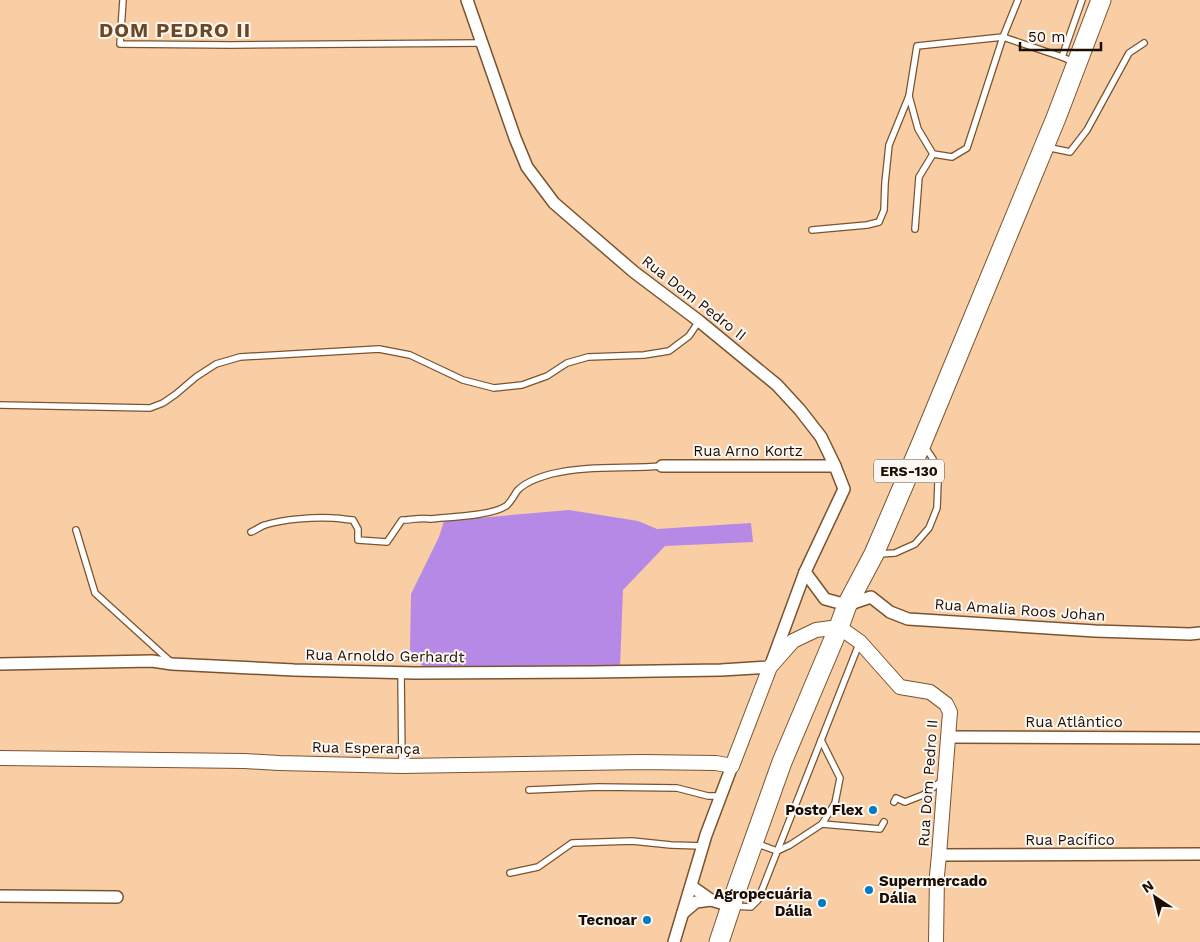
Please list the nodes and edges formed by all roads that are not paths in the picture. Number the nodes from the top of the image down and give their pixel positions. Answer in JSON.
{"nodes":[{"id":1,"x":123,"y":0,"type":"edge"},
{"id":2,"x":467,"y":0,"type":"edge"},
{"id":3,"x":1018,"y":0,"type":"edge"},
{"id":4,"x":1082,"y":0,"type":"edge"},
{"id":5,"x":1101,"y":0,"type":"edge"},
{"id":6,"x":1003,"y":37,"type":"junction"},
{"id":7,"x":482,"y":43,"type":"junction"},
{"id":8,"x":1144,"y":43,"type":"dead end"},
{"id":9,"x":1069,"y":60,"type":"junction"},
{"id":10,"x":909,"y":96,"type":"junction"},
{"id":11,"x":1044,"y":147,"type":"junction"},
{"id":12,"x":933,"y":154,"type":"junction"},
{"id":13,"x":915,"y":229,"type":"dead end"},
{"id":14,"x":812,"y":230,"type":"dead end"},
{"id":15,"x":699,"y":321,"type":"junction"},
{"id":16,"x":0,"y":405,"type":"edge"},
{"id":17,"x":922,"y":442,"type":"junction"},
{"id":18,"x":662,"y":466,"type":"joint"},
{"id":19,"x":835,"y":466,"type":"junction"},
{"id":20,"x":76,"y":530,"type":"dead end"},
{"id":21,"x":251,"y":532,"type":"dead end"},
{"id":22,"x":874,"y":554,"type":"junction"},
{"id":23,"x":806,"y":572,"type":"junction"},
{"id":24,"x":847,"y":605,"type":"junction"},
{"id":25,"x":839,"y":627,"type":"junction"},
{"id":26,"x":1200,"y":633,"type":"edge"},
{"id":27,"x":860,"y":642,"type":"junction"},
{"id":28,"x":0,"y":664,"type":"edge"},
{"id":29,"x":172,"y":664,"type":"junction"},
{"id":30,"x":770,"y":667,"type":"junction"},
{"id":31,"x":401,"y":672,"type":"junction"},
{"id":32,"x":949,"y":737,"type":"junction"},
{"id":33,"x":1200,"y":738,"type":"edge"},
{"id":34,"x":821,"y":740,"type":"junction"},
{"id":35,"x":0,"y":758,"type":"edge"},
{"id":36,"x":402,"y":766,"type":"junction"},
{"id":37,"x":732,"y":766,"type":"junction"},
{"id":38,"x":945,"y":779,"type":"junction"},
{"id":39,"x":528,"y":790,"type":"dead end"},
{"id":40,"x":720,"y":796,"type":"junction"},
{"id":41,"x":894,"y":802,"type":"dead end"},
{"id":42,"x":884,"y":822,"type":"dead end"},
{"id":43,"x":822,"y":824,"type":"junction"},
{"id":44,"x":753,"y":842,"type":"junction"},
{"id":45,"x":703,"y":846,"type":"junction"},
{"id":46,"x":777,"y":851,"type":"junction"},
{"id":47,"x":1200,"y":854,"type":"edge"},
{"id":48,"x":940,"y":855,"type":"junction"},
{"id":49,"x":510,"y":873,"type":"dead end"},
{"id":50,"x":691,"y":886,"type":"junction"},
{"id":51,"x":0,"y":896,"type":"edge"},
{"id":52,"x":117,"y":898,"type":"dead end"},
{"id":53,"x":711,"y":900,"type":"junction"},
{"id":54,"x":731,"y":906,"type":"junction"},
{"id":55,"x":683,"y":914,"type":"junction"},
{"id":56,"x":674,"y":942,"type":"edge"},
{"id":57,"x":720,"y":942,"type":"edge"},
{"id":58,"x":936,"y":942,"type":"edge"}],
"edges":[{"from":1,"to":7,"type":"lane"},
{"from":2,"to":7,"type":"street","name":"Rua Dom Pedro II"},
{"from":3,"to":6,"type":"lane"},
{"from":4,"to":9,"type":"lane"},
{"from":5,"to":9,"type":"main road","number":"ERS-130"},
{"from":6,"to":9,"type":"lane"},
{"from":6,"to":10,"type":"lane"},
{"from":6,"to":12,"type":"lane"},
{"from":7,"to":15,"type":"street","name":"Rua Dom Pedro II"},
{"from":8,"to":11,"type":"lane"},
{"from":9,"to":11,"type":"main road","number":"ERS-130"},
{"from":10,"to":12,"type":"lane"},
{"from":10,"to":14,"type":"lane"},
{"from":11,"to":17,"type":"main road","number":"ERS-130"},
{"from":12,"to":13,"type":"lane"},
{"from":15,"to":16,"type":"lane"},
{"from":15,"to":19,"type":"street","name":"Rua Dom Pedro II"},
{"from":17,"to":22,"type":"main road","number":"ERS-130"},
{"from":17,"to":22,"type":"lane"},
{"from":18,"to":19,"type":"street","name":"Rua Arno Kortz"},
{"from":18,"to":21,"type":"lane"},
{"from":19,"to":23,"type":"street","name":"Rua Dom Pedro II"},
{"from":20,"to":29,"type":"lane"},
{"from":22,"to":24,"type":"main road","number":"ERS-130"},
{"from":23,"to":24,"type":"street"},
{"from":23,"to":30,"type":"street","name":"Rua Dom Pedro II"},
{"from":24,"to":25,"type":"main road","number":"ERS-130"},
{"from":24,"to":26,"type":"street","name":"Rua Amalia Roos Johan"},
{"from":25,"to":27,"type":"street","name":"Rua Dom Pedro II"},
{"from":25,"to":30,"type":"street"},
{"from":25,"to":44,"type":"main road","number":"ERS-130"},
{"from":27,"to":32,"type":"street","name":"Rua Dom Pedro II"},
{"from":27,"to":34,"type":"lane"},
{"from":28,"to":29,"type":"street","name":"Rua Arnoldo Gerhardt"},
{"from":29,"to":31,"type":"street","name":"Rua Arnoldo Gerhardt"},
{"from":30,"to":31,"type":"street","name":"Rua Arnoldo Gerhardt"},
{"from":30,"to":37,"type":"street"},
{"from":31,"to":36,"type":"lane"},
{"from":32,"to":33,"type":"street","name":"Rua Atlântico"},
{"from":32,"to":38,"type":"street","name":"Rua Dom Pedro II"},
{"from":34,"to":43,"type":"lane"},
{"from":34,"to":46,"type":"lane"},
{"from":35,"to":36,"type":"street","name":"Rua Esperança"},
{"from":36,"to":37,"type":"street","name":"Rua Esperança"},
{"from":37,"to":40,"type":"street"},
{"from":38,"to":41,"type":"lane"},
{"from":38,"to":48,"type":"street","name":"Rua Dom Pedro II"},
{"from":39,"to":40,"type":"lane"},
{"from":40,"to":45,"type":"street"},
{"from":42,"to":43,"type":"lane"},
{"from":43,"to":46,"type":"lane"},
{"from":44,"to":46,"type":"lane"},
{"from":44,"to":54,"type":"main road","number":"ERS-130"},
{"from":45,"to":49,"type":"lane"},
{"from":45,"to":50,"type":"street"},
{"from":46,"to":54,"type":"lane"},
{"from":47,"to":48,"type":"street","name":"Rua Pacífico"},
{"from":48,"to":58,"type":"street","name":"Rua Dom Pedro II"},
{"from":50,"to":53,"type":"street"},
{"from":50,"to":55,"type":"street"},
{"from":51,"to":52,"type":"street"},
{"from":53,"to":54,"type":"street"},
{"from":53,"to":55,"type":"street"},
{"from":54,"to":57,"type":"main road","number":"ERS-130"},
{"from":55,"to":56,"type":"street"}]}
